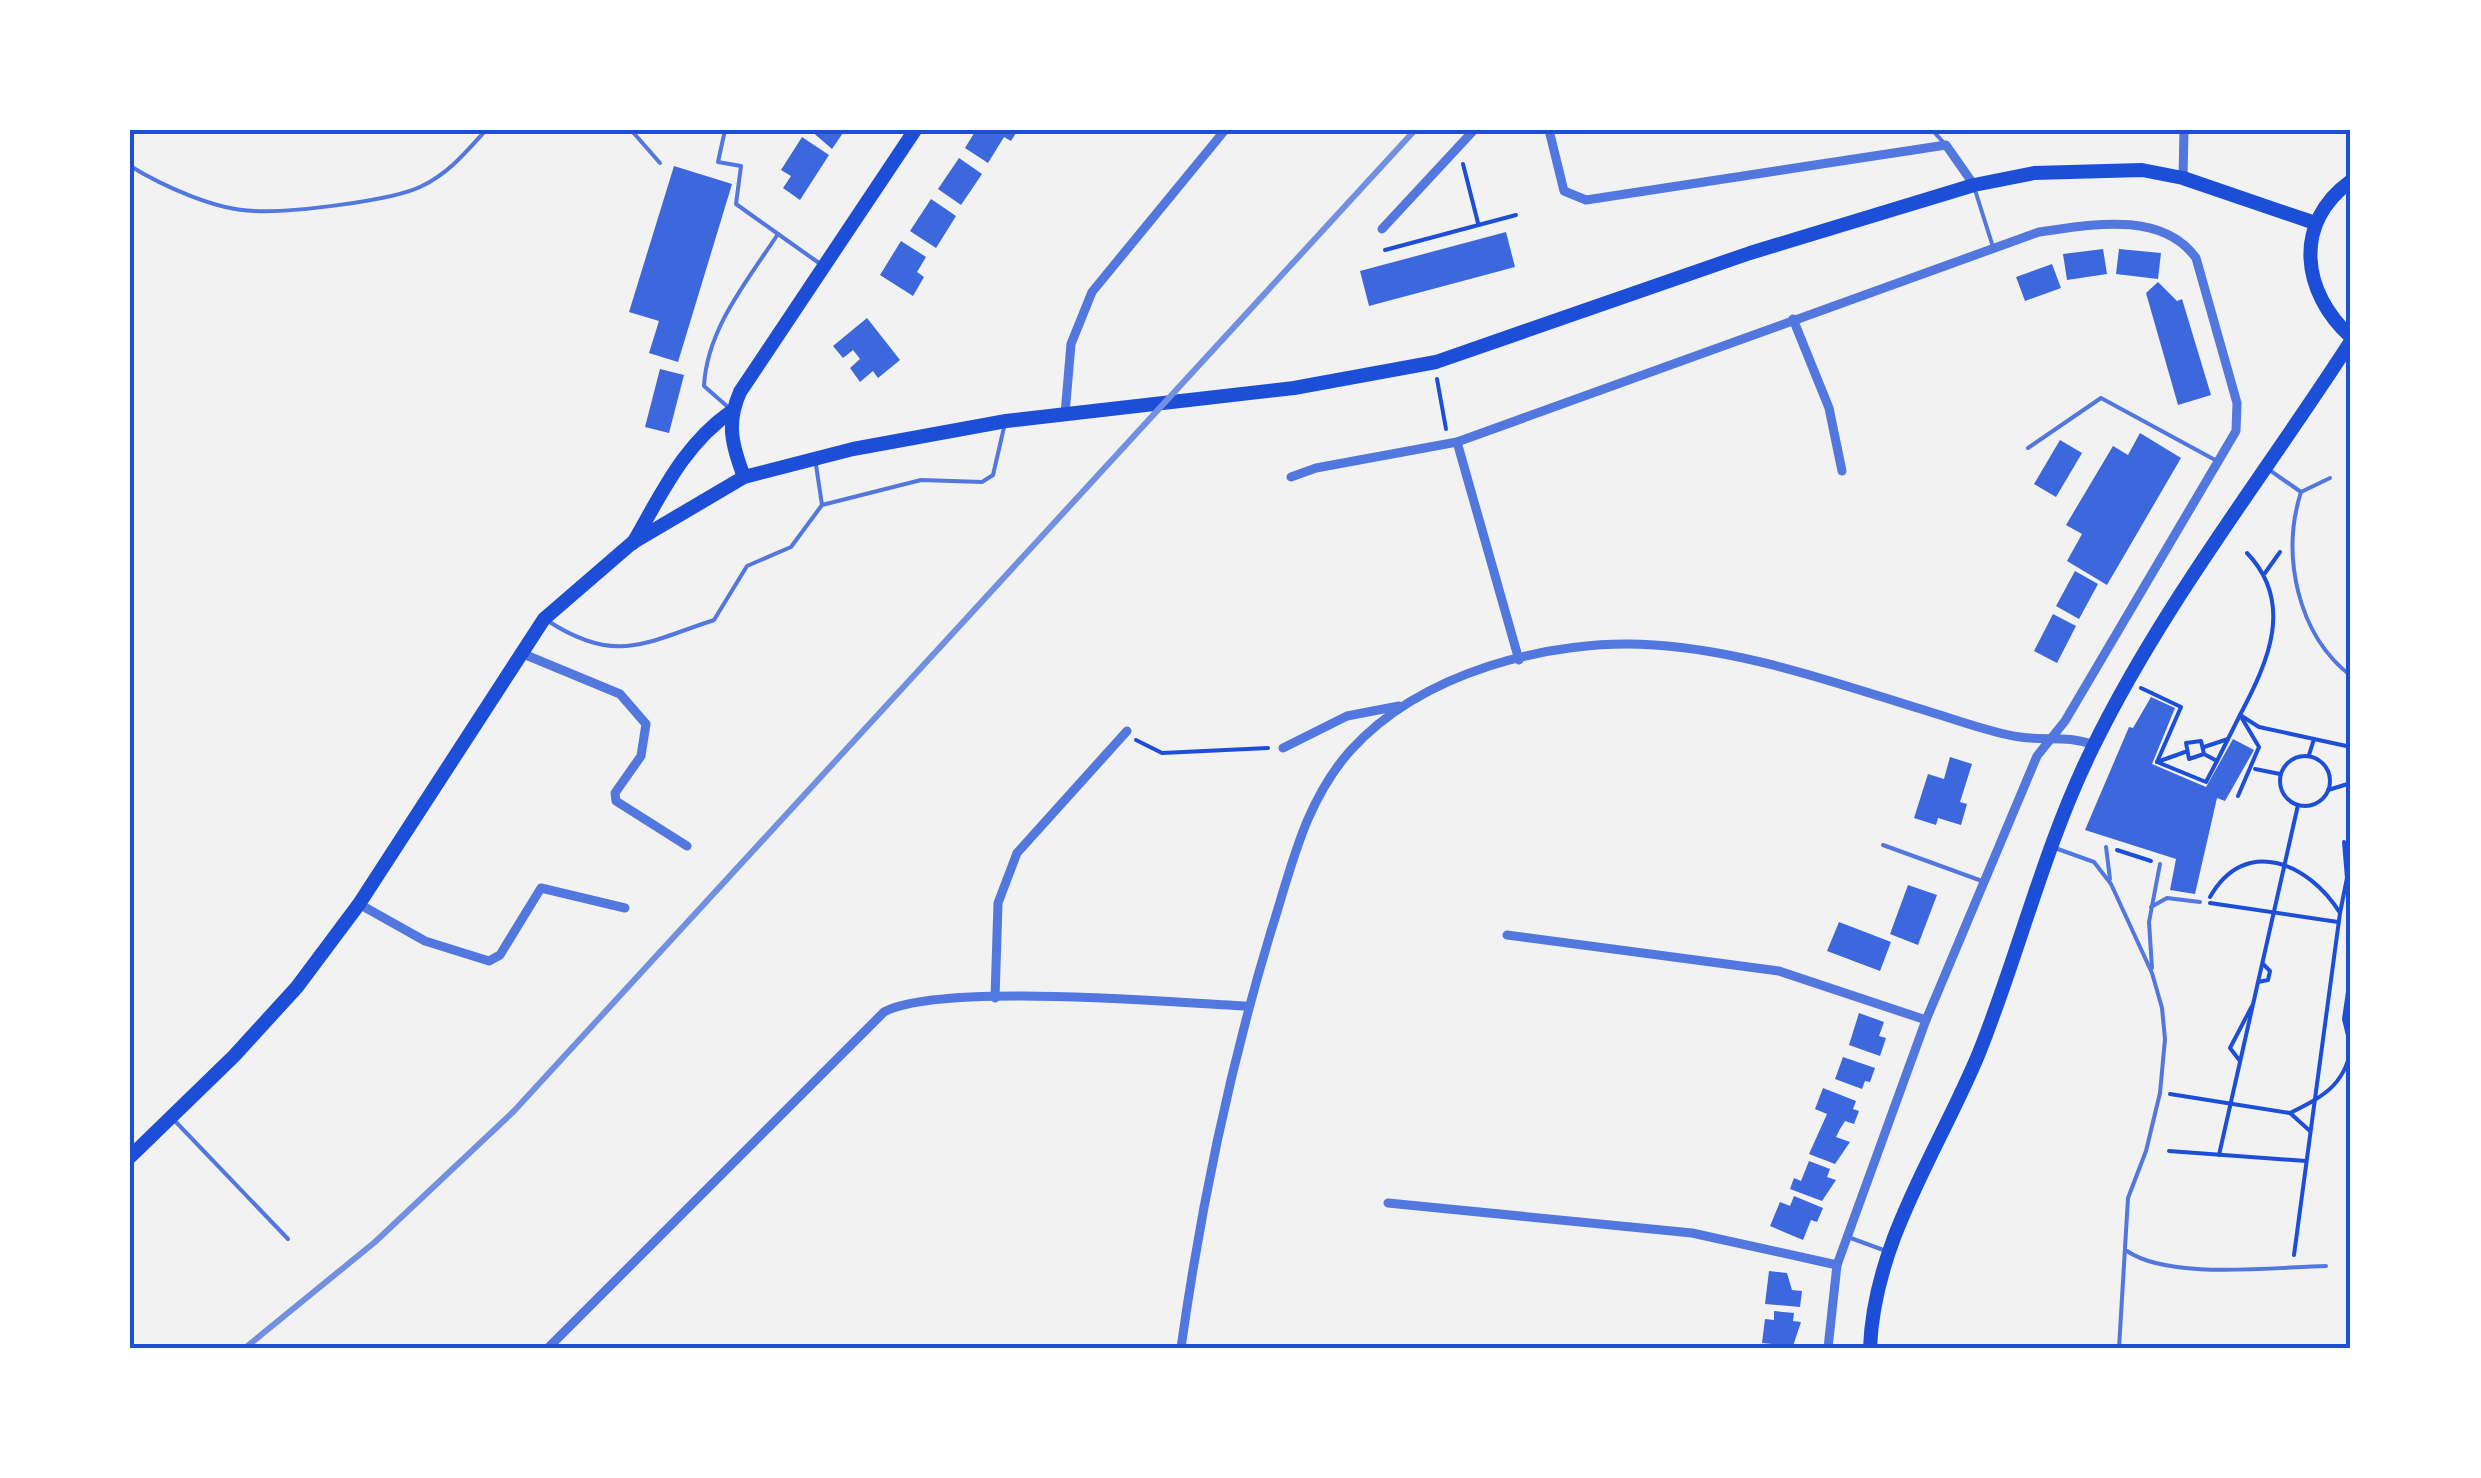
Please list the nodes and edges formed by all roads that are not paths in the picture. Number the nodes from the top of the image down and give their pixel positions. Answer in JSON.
{"nodes":[{"id":1,"x":486,"y":130,"type":"edge"},
{"id":2,"x":631,"y":130,"type":"edge"},
{"id":3,"x":725,"y":130,"type":"edge"},
{"id":4,"x":915,"y":130,"type":"edge"},
{"id":5,"x":1225,"y":130,"type":"edge"},
{"id":6,"x":1474,"y":130,"type":"edge"},
{"id":7,"x":1549,"y":130,"type":"edge"},
{"id":8,"x":1932,"y":130,"type":"edge"},
{"id":9,"x":2184,"y":130,"type":"edge"},
{"id":10,"x":1946,"y":145,"type":"junction"},
{"id":11,"x":660,"y":163,"type":"dead end"},
{"id":12,"x":130,"y":166,"type":"edge"},
{"id":13,"x":2183,"y":178,"type":"junction"},
{"id":14,"x":2351,"y":181,"type":"edge"},
{"id":15,"x":1974,"y":185,"type":"junction"},
{"id":16,"x":2314,"y":223,"type":"junction"},
{"id":17,"x":1382,"y":230,"type":"dead end"},
{"id":18,"x":778,"y":234,"type":"junction"},
{"id":19,"x":1993,"y":248,"type":"junction"},
{"id":20,"x":824,"y":267,"type":"junction"},
{"id":21,"x":1793,"y":320,"type":"junction"},
{"id":22,"x":2351,"y":339,"type":"edge"},
{"id":23,"x":732,"y":411,"type":"junction"},
{"id":24,"x":1072,"y":413,"type":"junction"},
{"id":25,"x":1006,"y":421,"type":"junction"},
{"id":26,"x":1454,"y":442,"type":"junction"},
{"id":27,"x":2028,"y":448,"type":"dead end"},
{"id":28,"x":815,"y":459,"type":"junction"},
{"id":29,"x":2217,"y":461,"type":"junction"},
{"id":30,"x":2268,"y":469,"type":"junction"},
{"id":31,"x":1842,"y":471,"type":"dead end"},
{"id":32,"x":744,"y":476,"type":"junction"},
{"id":33,"x":1291,"y":478,"type":"dead end"},
{"id":34,"x":2330,"y":478,"type":"dead end"},
{"id":35,"x":2301,"y":492,"type":"junction"},
{"id":36,"x":822,"y":505,"type":"junction"},
{"id":37,"x":632,"y":543,"type":"junction"},
{"id":38,"x":544,"y":619,"type":"junction"},
{"id":39,"x":519,"y":652,"type":"junction"},
{"id":40,"x":1520,"y":660,"type":"junction"},
{"id":41,"x":2351,"y":676,"type":"edge"},
{"id":42,"x":1402,"y":705,"type":"junction"},
{"id":43,"x":1127,"y":731,"type":"road end"},
{"id":44,"x":2051,"y":736,"type":"junction"},
{"id":45,"x":2094,"y":745,"type":"junction"},
{"id":46,"x":1283,"y":748,"type":"road end"},
{"id":47,"x":687,"y":846,"type":"dead end"},
{"id":48,"x":1883,"y":846,"type":"dead end"},
{"id":49,"x":2050,"y":846,"type":"junction"},
{"id":50,"x":2106,"y":847,"type":"road end"},
{"id":51,"x":2160,"y":864,"type":"road end"},
{"id":52,"x":1982,"y":881,"type":"junction"},
{"id":53,"x":2111,"y":884,"type":"junction"},
{"id":54,"x":2200,"y":902,"type":"dead end"},
{"id":55,"x":360,"y":904,"type":"junction"},
{"id":56,"x":2151,"y":907,"type":"junction"},
{"id":57,"x":624,"y":908,"type":"dead end"},
{"id":58,"x":1507,"y":935,"type":"dead end"},
{"id":59,"x":2152,"y":972,"type":"junction"},
{"id":60,"x":996,"y":998,"type":"junction"},
{"id":61,"x":1248,"y":1006,"type":"junction"},
{"id":62,"x":1926,"y":1020,"type":"junction"},
{"id":63,"x":171,"y":1117,"type":"junction"},
{"id":64,"x":130,"y":1156,"type":"edge"},
{"id":65,"x":1388,"y":1203,"type":"dead end"},
{"id":66,"x":1848,"y":1238,"type":"junction"},
{"id":67,"x":288,"y":1239,"type":"dead end"},
{"id":68,"x":2126,"y":1251,"type":"junction"},
{"id":69,"x":1887,"y":1252,"type":"junction"},
{"id":70,"x":1837,"y":1265,"type":"junction"},
{"id":71,"x":2326,"y":1266,"type":"dead end"},
{"id":72,"x":548,"y":1348,"type":"edge"},
{"id":73,"x":1181,"y":1348,"type":"edge"},
{"id":74,"x":1828,"y":1348,"type":"edge"},
{"id":75,"x":1870,"y":1348,"type":"edge"},
{"id":76,"x":2118,"y":1348,"type":"edge"}],
"edges":[{"from":1,"to":12,"type":"lane"},
{"from":2,"to":11,"type":"lane"},
{"from":3,"to":18,"type":"lane"},
{"from":4,"to":20,"type":"main road"},
{"from":5,"to":24,"type":"street"},
{"from":6,"to":17,"type":"street"},
{"from":7,"to":10,"type":"street"},
{"from":8,"to":10,"type":"lane"},
{"from":9,"to":13,"type":"street"},
{"from":10,"to":15,"type":"street"},
{"from":13,"to":15,"type":"main road"},
{"from":13,"to":16,"type":"main road"},
{"from":14,"to":16,"type":"main road"},
{"from":15,"to":19,"type":"lane"},
{"from":15,"to":24,"type":"main road"},
{"from":16,"to":22,"type":"main road"},
{"from":18,"to":20,"type":"lane"},
{"from":18,"to":23,"type":"lane"},
{"from":19,"to":21,"type":"street"},
{"from":19,"to":29,"type":"street"},
{"from":20,"to":23,"type":"main road"},
{"from":21,"to":26,"type":"street"},
{"from":21,"to":31,"type":"street"},
{"from":22,"to":30,"type":"main road"},
{"from":23,"to":32,"type":"main road"},
{"from":23,"to":37,"type":"main road"},
{"from":24,"to":25,"type":"main road"},
{"from":25,"to":28,"type":"main road"},
{"from":25,"to":36,"type":"lane"},
{"from":26,"to":33,"type":"street"},
{"from":26,"to":40,"type":"street"},
{"from":27,"to":29,"type":"lane"},
{"from":28,"to":32,"type":"main road"},
{"from":28,"to":36,"type":"lane"},
{"from":29,"to":44,"type":"street"},
{"from":30,"to":35,"type":"lane"},
{"from":30,"to":45,"type":"main road"},
{"from":32,"to":37,"type":"main road"},
{"from":34,"to":35,"type":"lane"},
{"from":35,"to":41,"type":"lane"},
{"from":36,"to":38,"type":"lane"},
{"from":37,"to":38,"type":"main road"},
{"from":38,"to":39,"type":"main road"},
{"from":39,"to":47,"type":"street"},
{"from":39,"to":55,"type":"main road"},
{"from":40,"to":42,"type":"street"},
{"from":40,"to":44,"type":"street"},
{"from":42,"to":46,"type":"street"},
{"from":42,"to":61,"type":"street"},
{"from":43,"to":60,"type":"street"},
{"from":44,"to":45,"type":"street"},
{"from":44,"to":52,"type":"street"},
{"from":45,"to":49,"type":"main road"},
{"from":48,"to":52,"type":"lane"},
{"from":49,"to":53,"type":"lane"},
{"from":49,"to":69,"type":"main road"},
{"from":50,"to":53,"type":"lane"},
{"from":51,"to":56,"type":"lane"},
{"from":52,"to":62,"type":"street"},
{"from":53,"to":59,"type":"lane"},
{"from":54,"to":56,"type":"lane"},
{"from":55,"to":57,"type":"street"},
{"from":55,"to":63,"type":"main road"},
{"from":56,"to":59,"type":"lane"},
{"from":58,"to":62,"type":"street"},
{"from":59,"to":68,"type":"lane"},
{"from":60,"to":61,"type":"street"},
{"from":60,"to":72,"type":"street"},
{"from":61,"to":73,"type":"street"},
{"from":62,"to":66,"type":"street"},
{"from":63,"to":64,"type":"main road"},
{"from":63,"to":67,"type":"lane"},
{"from":65,"to":70,"type":"street"},
{"from":66,"to":69,"type":"lane"},
{"from":66,"to":70,"type":"street"},
{"from":68,"to":71,"type":"lane"},
{"from":68,"to":76,"type":"lane"},
{"from":69,"to":75,"type":"main road"},
{"from":70,"to":74,"type":"street"}]}
